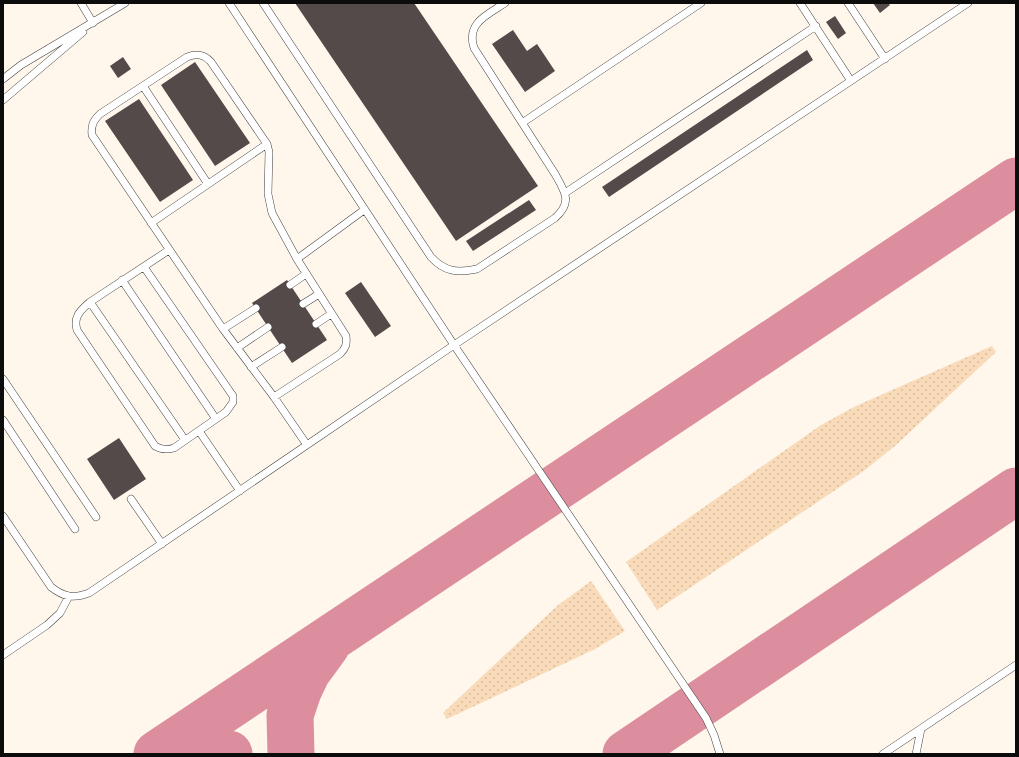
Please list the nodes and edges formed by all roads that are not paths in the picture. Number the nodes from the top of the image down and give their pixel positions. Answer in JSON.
{"nodes":[{"id":1,"x":81,"y":3,"type":"edge"},
{"id":2,"x":125,"y":3,"type":"edge"},
{"id":3,"x":229,"y":3,"type":"edge"},
{"id":4,"x":263,"y":3,"type":"edge"},
{"id":5,"x":504,"y":3,"type":"edge"},
{"id":6,"x":701,"y":3,"type":"edge"},
{"id":7,"x":800,"y":3,"type":"edge"},
{"id":8,"x":848,"y":3,"type":"edge"},
{"id":9,"x":968,"y":3,"type":"edge"},
{"id":10,"x":93,"y":23,"type":"junction"},
{"id":11,"x":816,"y":26,"type":"junction"},
{"id":12,"x":884,"y":59,"type":"junction"},
{"id":13,"x":3,"y":79,"type":"edge"},
{"id":14,"x":851,"y":81,"type":"junction"},
{"id":15,"x":143,"y":86,"type":"junction"},
{"id":16,"x":3,"y":100,"type":"edge"},
{"id":17,"x":522,"y":123,"type":"junction"},
{"id":18,"x":267,"y":144,"type":"junction"},
{"id":19,"x":208,"y":184,"type":"junction"},
{"id":20,"x":565,"y":193,"type":"junction"},
{"id":21,"x":364,"y":210,"type":"junction"},
{"id":22,"x":151,"y":224,"type":"junction"},
{"id":23,"x":169,"y":250,"type":"junction"},
{"id":24,"x":297,"y":259,"type":"junction"},
{"id":25,"x":144,"y":267,"type":"junction"},
{"id":26,"x":306,"y":274,"type":"junction"},
{"id":27,"x":122,"y":280,"type":"junction"},
{"id":28,"x":290,"y":285,"type":"dead end"},
{"id":29,"x":319,"y":294,"type":"junction"},
{"id":30,"x":90,"y":302,"type":"junction"},
{"id":31,"x":303,"y":304,"type":"dead end"},
{"id":32,"x":256,"y":308,"type":"dead end"},
{"id":33,"x":332,"y":314,"type":"junction"},
{"id":34,"x":316,"y":324,"type":"dead end"},
{"id":35,"x":268,"y":327,"type":"dead end"},
{"id":36,"x":223,"y":329,"type":"junction"},
{"id":37,"x":454,"y":345,"type":"junction"},
{"id":38,"x":282,"y":347,"type":"dead end"},
{"id":39,"x":237,"y":348,"type":"junction"},
{"id":40,"x":251,"y":367,"type":"junction"},
{"id":41,"x":3,"y":379,"type":"edge"},
{"id":42,"x":274,"y":397,"type":"junction"},
{"id":43,"x":216,"y":419,"type":"junction"},
{"id":44,"x":3,"y":420,"type":"edge"},
{"id":45,"x":199,"y":431,"type":"junction"},
{"id":46,"x":185,"y":440,"type":"junction"},
{"id":47,"x":307,"y":445,"type":"junction"},
{"id":48,"x":240,"y":491,"type":"junction"},
{"id":49,"x":131,"y":499,"type":"dead end"},
{"id":50,"x":3,"y":516,"type":"edge"},
{"id":51,"x":96,"y":517,"type":"dead end"},
{"id":52,"x":75,"y":529,"type":"dead end"},
{"id":53,"x":162,"y":544,"type":"junction"},
{"id":54,"x":69,"y":596,"type":"junction"},
{"id":55,"x":3,"y":655,"type":"edge"},
{"id":56,"x":1016,"y":665,"type":"edge"},
{"id":57,"x":921,"y":729,"type":"junction"},
{"id":58,"x":720,"y":754,"type":"edge"},
{"id":59,"x":883,"y":754,"type":"edge"},
{"id":60,"x":916,"y":754,"type":"edge"}],
"edges":[{"from":1,"to":10,"type":"lane"},
{"from":2,"to":10,"type":"lane"},
{"from":3,"to":21,"type":"lane"},
{"from":4,"to":20,"type":"lane"},
{"from":5,"to":17,"type":"lane"},
{"from":6,"to":17,"type":"lane"},
{"from":7,"to":11,"type":"lane"},
{"from":8,"to":12,"type":"lane"},
{"from":9,"to":12,"type":"lane"},
{"from":10,"to":13,"type":"lane"},
{"from":10,"to":16,"type":"lane"},
{"from":11,"to":14,"type":"lane"},
{"from":11,"to":20,"type":"lane"},
{"from":12,"to":14,"type":"lane"},
{"from":14,"to":37,"type":"lane"},
{"from":15,"to":18,"type":"lane"},
{"from":15,"to":19,"type":"lane"},
{"from":15,"to":22,"type":"lane"},
{"from":17,"to":20,"type":"lane"},
{"from":18,"to":19,"type":"lane"},
{"from":18,"to":24,"type":"lane"},
{"from":19,"to":22,"type":"lane"},
{"from":21,"to":24,"type":"lane"},
{"from":21,"to":37,"type":"lane"},
{"from":22,"to":23,"type":"lane"},
{"from":23,"to":25,"type":"lane"},
{"from":23,"to":36,"type":"lane"},
{"from":24,"to":26,"type":"lane"},
{"from":25,"to":27,"type":"lane"},
{"from":25,"to":43,"type":"lane"},
{"from":26,"to":28,"type":"lane"},
{"from":26,"to":29,"type":"lane"},
{"from":27,"to":30,"type":"lane"},
{"from":27,"to":43,"type":"lane"},
{"from":29,"to":31,"type":"lane"},
{"from":29,"to":33,"type":"lane"},
{"from":30,"to":46,"type":"lane"},
{"from":30,"to":46,"type":"lane"},
{"from":32,"to":36,"type":"lane"},
{"from":33,"to":34,"type":"lane"},
{"from":33,"to":42,"type":"lane"},
{"from":35,"to":39,"type":"lane"},
{"from":36,"to":39,"type":"lane"},
{"from":37,"to":47,"type":"lane"},
{"from":37,"to":58,"type":"lane"},
{"from":38,"to":40,"type":"lane"},
{"from":39,"to":40,"type":"lane"},
{"from":40,"to":42,"type":"lane"},
{"from":41,"to":51,"type":"lane"},
{"from":42,"to":47,"type":"lane"},
{"from":43,"to":45,"type":"lane"},
{"from":44,"to":52,"type":"lane"},
{"from":45,"to":46,"type":"lane"},
{"from":45,"to":48,"type":"lane"},
{"from":47,"to":48,"type":"lane"},
{"from":48,"to":53,"type":"lane"},
{"from":49,"to":53,"type":"lane"},
{"from":50,"to":54,"type":"lane"},
{"from":53,"to":54,"type":"lane"},
{"from":54,"to":55,"type":"lane"},
{"from":56,"to":57,"type":"lane"},
{"from":57,"to":59,"type":"lane"},
{"from":57,"to":60,"type":"lane"}]}
